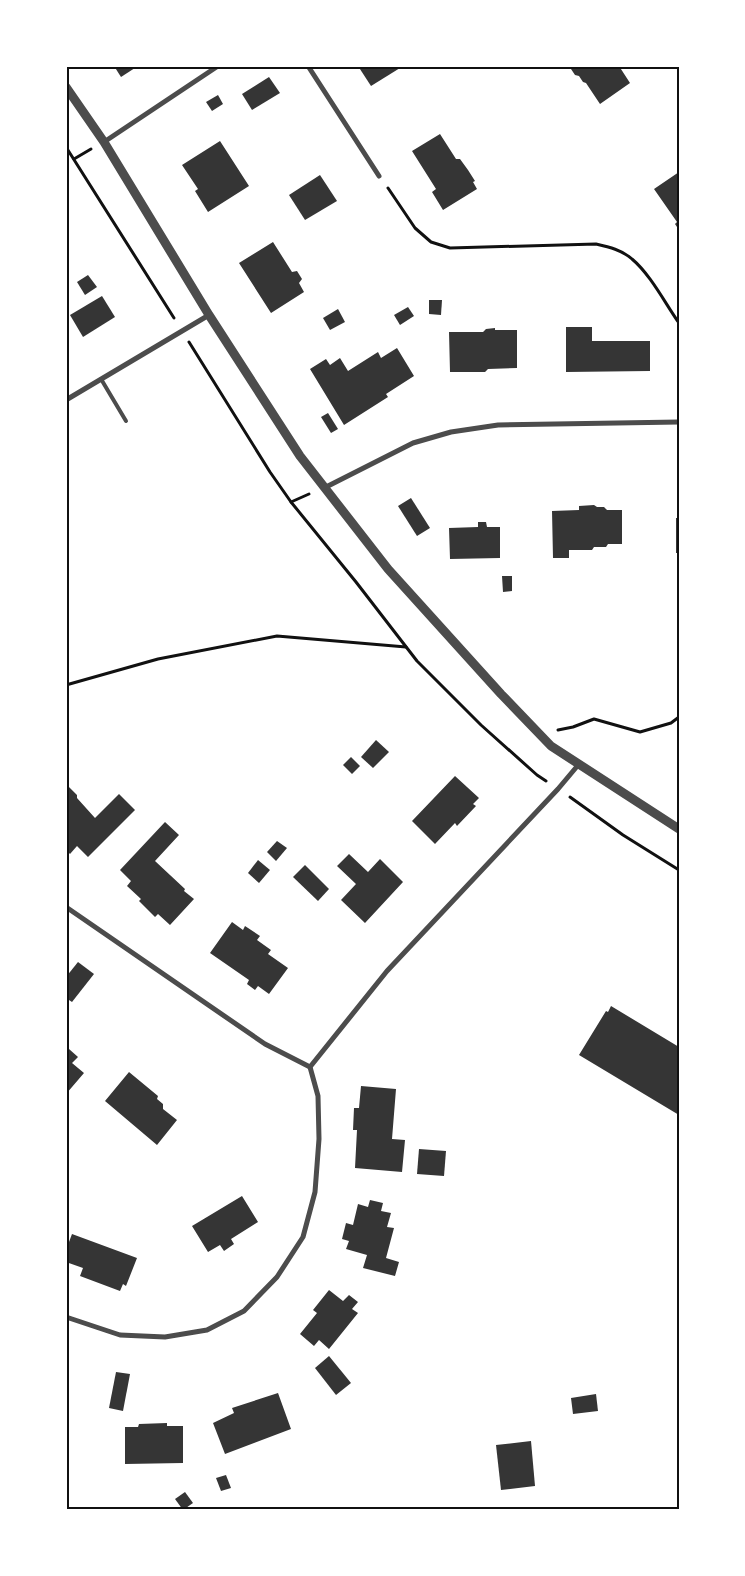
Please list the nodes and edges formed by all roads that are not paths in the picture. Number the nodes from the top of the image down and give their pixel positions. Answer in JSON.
{"nodes":[{"id":1,"x":218,"y":66,"type":"edge"},
{"id":2,"x":308,"y":66,"type":"edge"},
{"id":3,"x":66,"y":87,"type":"edge"},
{"id":4,"x":104,"y":142,"type":"junction"},
{"id":5,"x":379,"y":176,"type":"road end"},
{"id":6,"x":209,"y":315,"type":"junction"},
{"id":7,"x":101,"y":379,"type":"junction"},
{"id":8,"x":66,"y":400,"type":"edge"},
{"id":9,"x":126,"y":421,"type":"dead end"},
{"id":10,"x":679,"y":422,"type":"edge"},
{"id":11,"x":326,"y":487,"type":"junction"},
{"id":12,"x":579,"y":764,"type":"junction"},
{"id":13,"x":679,"y":829,"type":"edge"},
{"id":14,"x":66,"y":907,"type":"edge"},
{"id":15,"x":310,"y":1067,"type":"junction"},
{"id":16,"x":66,"y":1317,"type":"edge"}],
"edges":[{"from":1,"to":4,"type":"street"},
{"from":2,"to":5,"type":"street"},
{"from":3,"to":4,"type":"street"},
{"from":4,"to":6,"type":"street"},
{"from":6,"to":7,"type":"street"},
{"from":6,"to":11,"type":"street"},
{"from":7,"to":8,"type":"street"},
{"from":7,"to":9,"type":"lane"},
{"from":10,"to":11,"type":"street"},
{"from":11,"to":12,"type":"street"},
{"from":12,"to":13,"type":"street"},
{"from":12,"to":15,"type":"street"},
{"from":14,"to":15,"type":"street"},
{"from":15,"to":16,"type":"street"}]}
